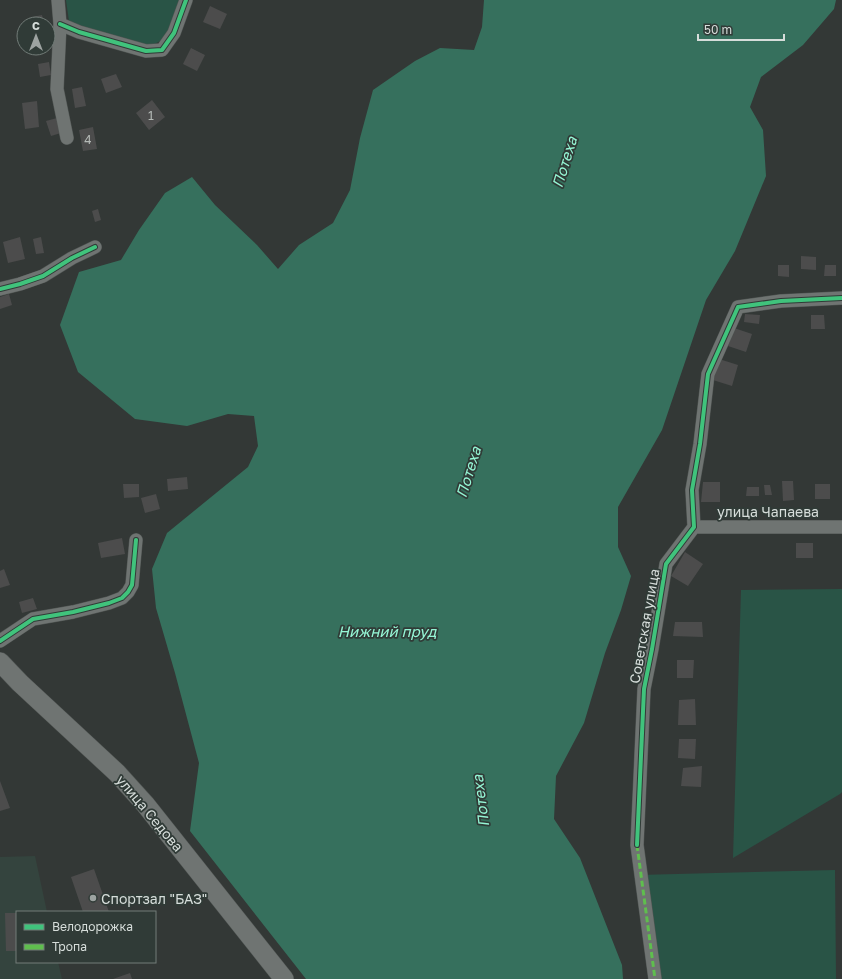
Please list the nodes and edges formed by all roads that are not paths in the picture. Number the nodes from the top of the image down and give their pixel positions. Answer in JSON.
{"nodes":[{"id":1,"x":58,"y":0,"type":"edge"},
{"id":2,"x":186,"y":0,"type":"edge"},
{"id":3,"x":60,"y":24,"type":"junction"},
{"id":4,"x":67,"y":138,"type":"dead end"},
{"id":5,"x":95,"y":247,"type":"dead end"},
{"id":6,"x":0,"y":289,"type":"edge"},
{"id":7,"x":842,"y":298,"type":"edge"},
{"id":8,"x":694,"y":527,"type":"junction"},
{"id":9,"x":842,"y":527,"type":"edge"},
{"id":10,"x":136,"y":540,"type":"dead end"},
{"id":11,"x":0,"y":641,"type":"edge"},
{"id":12,"x":0,"y":662,"type":"edge"},
{"id":13,"x":284,"y":979,"type":"edge"},
{"id":14,"x":655,"y":979,"type":"edge"}],
"edges":[{"from":1,"to":3,"type":"street"},
{"from":2,"to":3,"type":"street"},
{"from":3,"to":4,"type":"street"},
{"from":5,"to":6,"type":"street"},
{"from":7,"to":8,"type":"street"},
{"from":8,"to":9,"type":"street","name":"улица Чапаева"},
{"from":8,"to":14,"type":"street","name":"Советская улица"},
{"from":10,"to":11,"type":"street"},
{"from":12,"to":13,"type":"main road","name":"улица Седова"}]}
